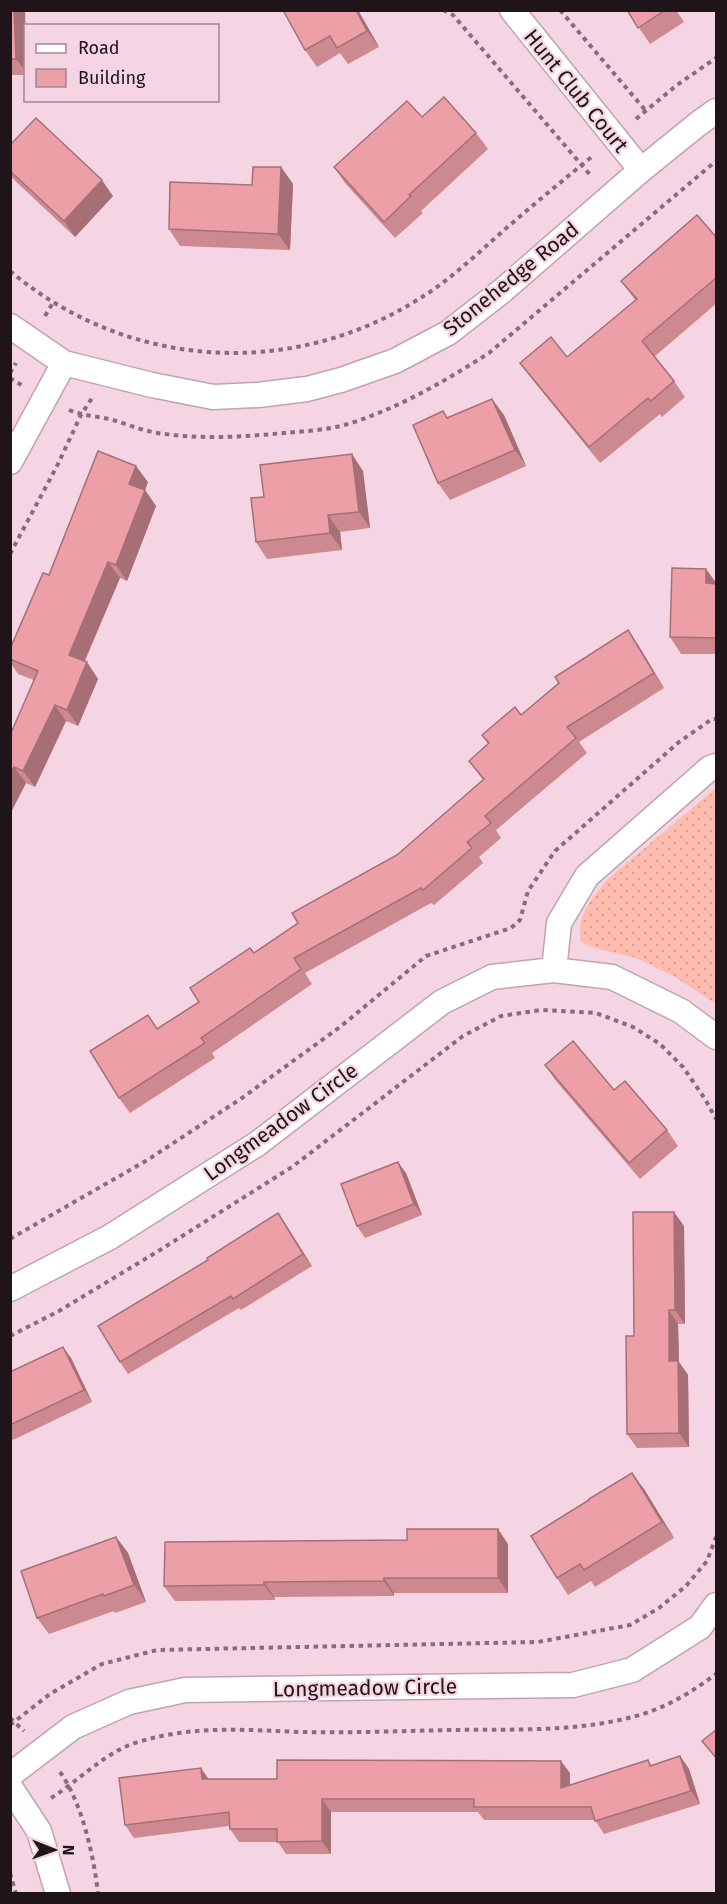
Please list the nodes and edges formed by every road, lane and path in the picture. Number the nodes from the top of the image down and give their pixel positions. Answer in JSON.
{"nodes":[{"id":1,"x":443,"y":10,"type":"edge"},
{"id":2,"x":512,"y":10,"type":"edge"},
{"id":3,"x":560,"y":10,"type":"edge"},
{"id":4,"x":717,"y":58,"type":"edge"},
{"id":5,"x":646,"y":111,"type":"junction"},
{"id":6,"x":717,"y":111,"type":"edge"},
{"id":7,"x":614,"y":138,"type":"junction"},
{"id":8,"x":582,"y":164,"type":"junction"},
{"id":9,"x":641,"y":170,"type":"junction"},
{"id":10,"x":594,"y":180,"type":"dead end"},
{"id":11,"x":10,"y":271,"type":"edge"},
{"id":12,"x":10,"y":326,"type":"edge"},
{"id":13,"x":64,"y":363,"type":"junction"},
{"id":14,"x":92,"y":398,"type":"dead end"},
{"id":15,"x":10,"y":462,"type":"edge"},
{"id":16,"x":10,"y":554,"type":"edge"},
{"id":17,"x":717,"y":719,"type":"edge"},
{"id":18,"x":717,"y":766,"type":"edge"},
{"id":19,"x":554,"y":970,"type":"junction"},
{"id":20,"x":717,"y":1037,"type":"edge"},
{"id":21,"x":717,"y":1119,"type":"edge"},
{"id":22,"x":10,"y":1239,"type":"edge"},
{"id":23,"x":10,"y":1289,"type":"edge"},
{"id":24,"x":10,"y":1336,"type":"edge"},
{"id":25,"x":717,"y":1537,"type":"edge"},
{"id":26,"x":717,"y":1605,"type":"edge"},
{"id":27,"x":717,"y":1674,"type":"edge"},
{"id":28,"x":12,"y":1721,"type":"edge"},
{"id":29,"x":44,"y":1750,"type":"junction"},
{"id":30,"x":10,"y":1775,"type":"edge"},
{"id":31,"x":10,"y":1787,"type":"edge"},
{"id":32,"x":68,"y":1788,"type":"junction"},
{"id":33,"x":51,"y":1798,"type":"dead end"},
{"id":34,"x":10,"y":1873,"type":"edge"},
{"id":35,"x":16,"y":1893,"type":"edge"},
{"id":36,"x":57,"y":1893,"type":"edge"},
{"id":37,"x":98,"y":1893,"type":"edge"}],
"edges":[{"from":1,"to":8,"type":"path"},
{"from":2,"to":7,"type":"street","name":"Hunt Club Court"},
{"from":3,"to":5,"type":"path"},
{"from":4,"to":5,"type":"path"},
{"from":5,"to":7,"type":"path"},
{"from":6,"to":9,"type":"street","name":"Stonehedge Road"},
{"from":7,"to":8,"type":"path"},
{"from":7,"to":9,"type":"street","name":"Hunt Club Court"},
{"from":8,"to":10,"type":"path"},
{"from":8,"to":11,"type":"path"},
{"from":9,"to":13,"type":"street","name":"Stonehedge Road"},
{"from":12,"to":13,"type":"street","name":"Stonehedge Road"},
{"from":13,"to":15,"type":"street"},
{"from":14,"to":16,"type":"path"},
{"from":17,"to":22,"type":"path"},
{"from":18,"to":19,"type":"street"},
{"from":19,"to":20,"type":"street","name":"Longmeadow Circle"},
{"from":19,"to":23,"type":"street","name":"Longmeadow Circle"},
{"from":21,"to":24,"type":"path"},
{"from":25,"to":28,"type":"path"},
{"from":26,"to":29,"type":"street","name":"Longmeadow Circle"},
{"from":27,"to":32,"type":"path"},
{"from":28,"to":29,"type":"path"},
{"from":29,"to":30,"type":"street","name":"Longmeadow Circle"},
{"from":29,"to":32,"type":"path"},
{"from":31,"to":36,"type":"street"},
{"from":32,"to":33,"type":"path"},
{"from":32,"to":37,"type":"path"},
{"from":34,"to":35,"type":"path"}]}
